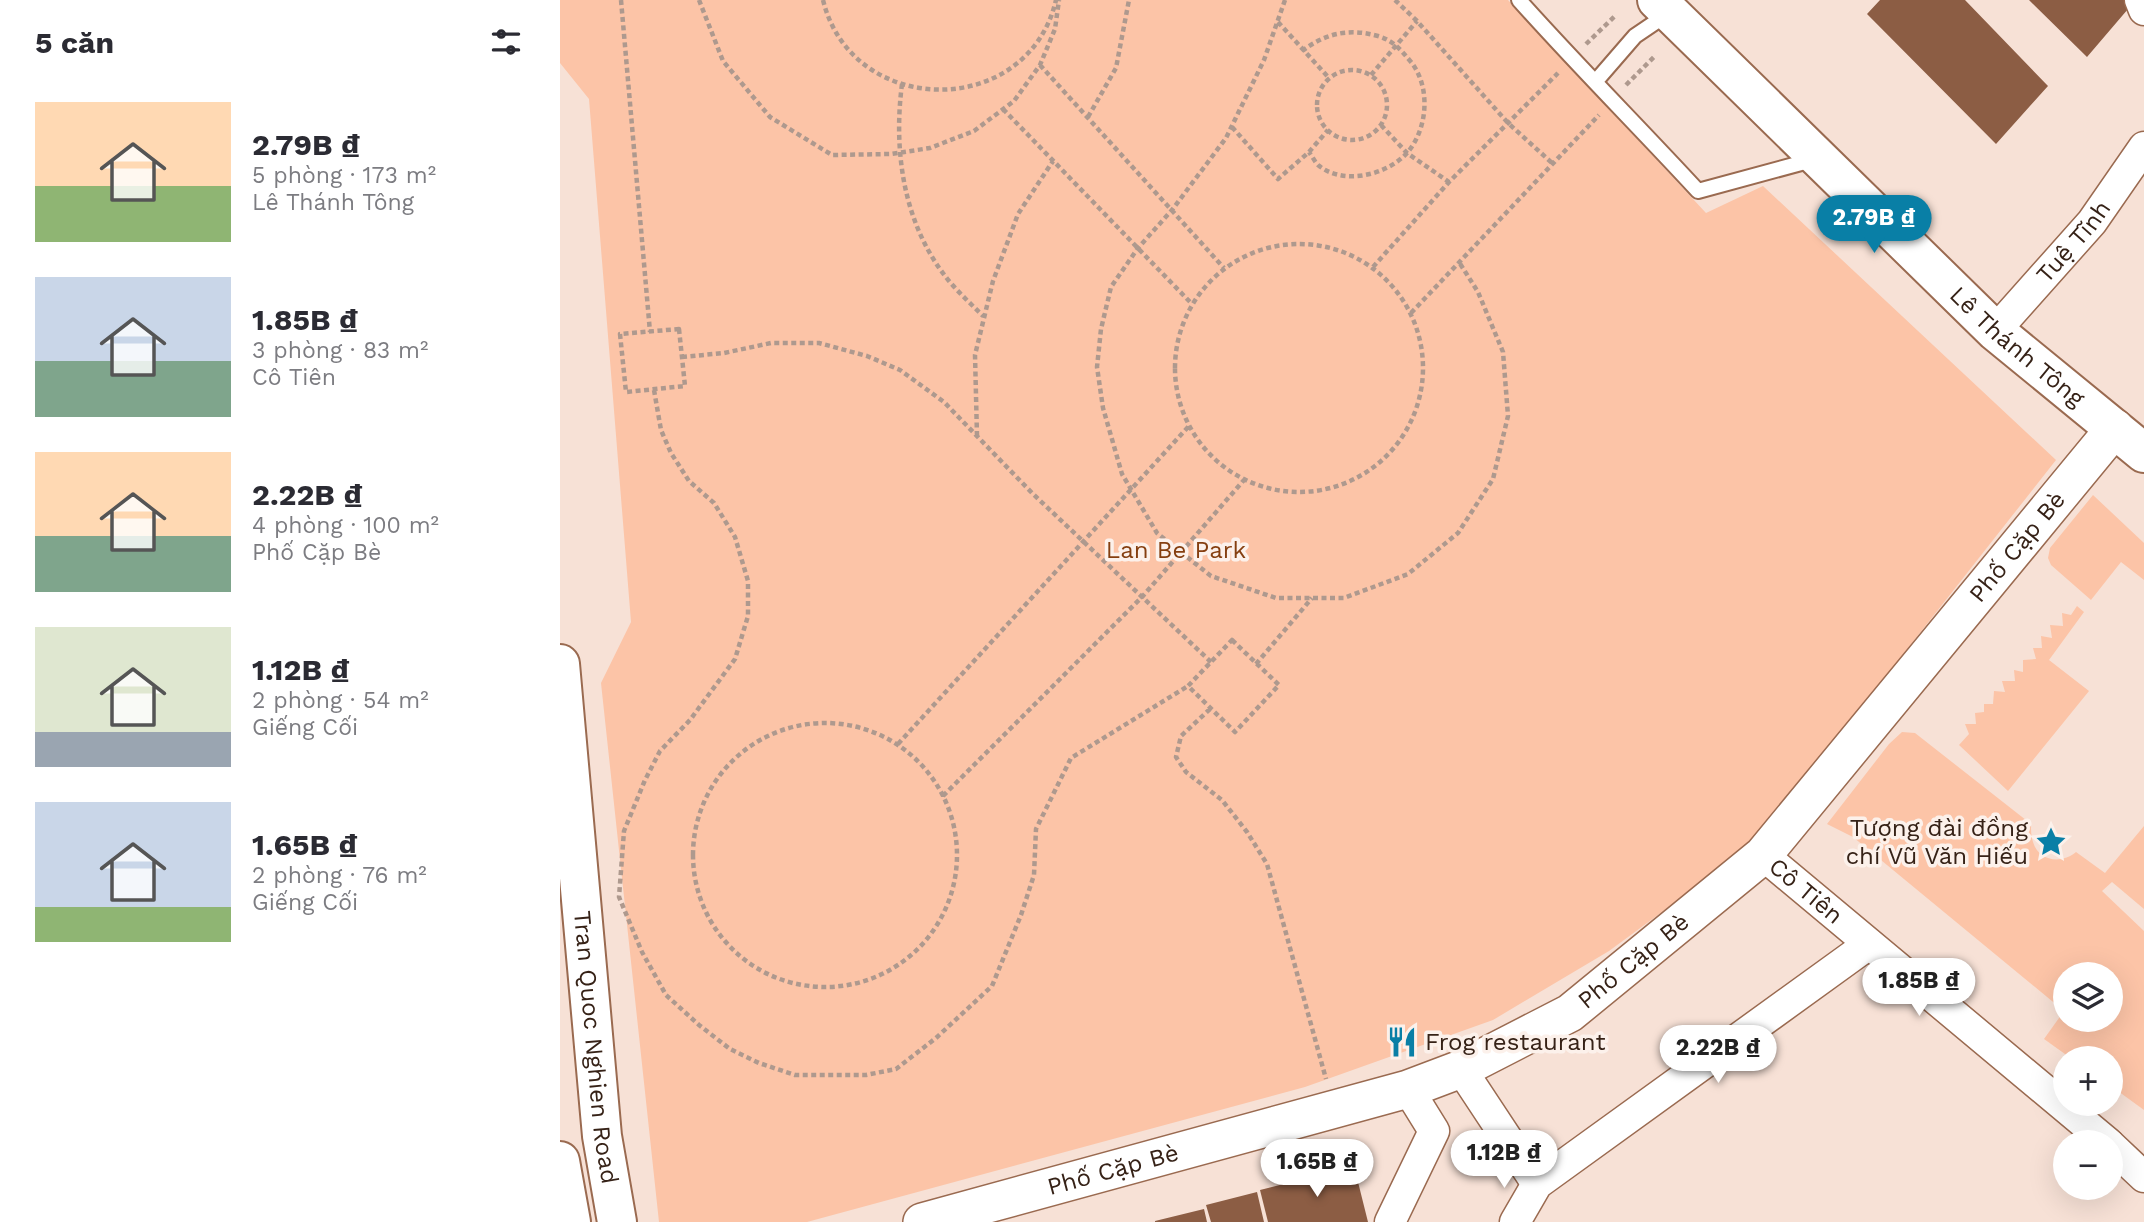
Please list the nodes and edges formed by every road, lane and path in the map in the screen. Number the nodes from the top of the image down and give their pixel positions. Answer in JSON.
{"nodes":[{"id":1,"x":621,"y":0,"type":"edge"},
{"id":2,"x":699,"y":0,"type":"edge"},
{"id":3,"x":822,"y":0,"type":"edge"},
{"id":4,"x":1057,"y":0,"type":"edge"},
{"id":5,"x":1129,"y":0,"type":"edge"},
{"id":6,"x":1285,"y":0,"type":"edge"},
{"id":7,"x":1395,"y":0,"type":"edge"},
{"id":8,"x":1519,"y":0,"type":"edge"},
{"id":9,"x":2140,"y":0,"type":"edge"},
{"id":10,"x":1670,"y":4,"type":"edge"},
{"id":11,"x":2144,"y":10,"type":"edge"},
{"id":12,"x":1616,"y":15,"type":"dead end"},
{"id":13,"x":1418,"y":21,"type":"junction"},
{"id":14,"x":1278,"y":22,"type":"junction"},
{"id":15,"x":1397,"y":45,"type":"junction"},
{"id":16,"x":1302,"y":51,"type":"junction"},
{"id":17,"x":1655,"y":56,"type":"dead end"},
{"id":18,"x":1572,"y":59,"type":"junction"},
{"id":19,"x":1040,"y":65,"type":"junction"},
{"id":20,"x":1371,"y":75,"type":"junction"},
{"id":21,"x":1329,"y":78,"type":"junction"},
{"id":22,"x":1596,"y":81,"type":"junction"},
{"id":23,"x":902,"y":84,"type":"junction"},
{"id":24,"x":1614,"y":99,"type":"junction"},
{"id":25,"x":1003,"y":109,"type":"junction"},
{"id":26,"x":1088,"y":117,"type":"junction"},
{"id":27,"x":1508,"y":123,"type":"junction"},
{"id":28,"x":1381,"y":125,"type":"junction"},
{"id":29,"x":1232,"y":127,"type":"junction"},
{"id":30,"x":1328,"y":130,"type":"junction"},
{"id":31,"x":2144,"y":147,"type":"edge"},
{"id":32,"x":1309,"y":152,"type":"junction"},
{"id":33,"x":900,"y":153,"type":"junction"},
{"id":34,"x":1407,"y":153,"type":"junction"},
{"id":35,"x":1817,"y":159,"type":"junction"},
{"id":36,"x":1053,"y":160,"type":"junction"},
{"id":37,"x":1552,"y":163,"type":"junction"},
{"id":38,"x":1449,"y":182,"type":"junction"},
{"id":39,"x":1172,"y":210,"type":"junction"},
{"id":40,"x":1138,"y":248,"type":"junction"},
{"id":41,"x":1459,"y":262,"type":"junction"},
{"id":42,"x":1373,"y":267,"type":"junction"},
{"id":43,"x":1224,"y":268,"type":"junction"},
{"id":44,"x":1192,"y":304,"type":"junction"},
{"id":45,"x":1411,"y":313,"type":"junction"},
{"id":46,"x":984,"y":317,"type":"junction"},
{"id":47,"x":1996,"y":331,"type":"junction"},
{"id":48,"x":650,"y":332,"type":"junction"},
{"id":49,"x":682,"y":358,"type":"junction"},
{"id":50,"x":654,"y":390,"type":"junction"},
{"id":51,"x":1189,"y":426,"type":"junction"},
{"id":52,"x":2115,"y":428,"type":"junction"},
{"id":53,"x":977,"y":437,"type":"junction"},
{"id":54,"x":2144,"y":453,"type":"edge"},
{"id":55,"x":1244,"y":480,"type":"junction"},
{"id":56,"x":1131,"y":489,"type":"junction"},
{"id":57,"x":1083,"y":541,"type":"junction"},
{"id":58,"x":1182,"y":552,"type":"junction"},
{"id":59,"x":1142,"y":597,"type":"junction"},
{"id":60,"x":1312,"y":598,"type":"junction"},
{"id":61,"x":1211,"y":662,"type":"junction"},
{"id":62,"x":560,"y":664,"type":"edge"},
{"id":63,"x":1256,"y":664,"type":"junction"},
{"id":64,"x":1188,"y":687,"type":"junction"},
{"id":65,"x":1210,"y":709,"type":"junction"},
{"id":66,"x":898,"y":744,"type":"junction"},
{"id":67,"x":943,"y":796,"type":"junction"},
{"id":68,"x":1763,"y":855,"type":"junction"},
{"id":69,"x":1870,"y":944,"type":"junction"},
{"id":70,"x":1461,"y":1069,"type":"junction"},
{"id":71,"x":1408,"y":1089,"type":"junction"},
{"id":72,"x":1335,"y":1111,"type":"junction"},
{"id":73,"x":2092,"y":1130,"type":"edge"},
{"id":74,"x":2123,"y":1157,"type":"edge"},
{"id":75,"x":560,"y":1161,"type":"edge"},
{"id":76,"x":2144,"y":1177,"type":"edge"},
{"id":77,"x":1537,"y":1184,"type":"junction"},
{"id":78,"x":571,"y":1222,"type":"edge"},
{"id":79,"x":617,"y":1222,"type":"edge"},
{"id":80,"x":922,"y":1222,"type":"edge"},
{"id":81,"x":1390,"y":1222,"type":"edge"},
{"id":82,"x":1515,"y":1222,"type":"edge"}],
"edges":[{"from":1,"to":48,"type":"path"},
{"from":2,"to":33,"type":"path"},
{"from":3,"to":23,"type":"path"},
{"from":4,"to":19,"type":"path"},
{"from":4,"to":23,"type":"path"},
{"from":5,"to":26,"type":"path"},
{"from":6,"to":14,"type":"path"},
{"from":7,"to":13,"type":"path"},
{"from":8,"to":18,"type":"lane"},
{"from":9,"to":11,"type":"street"},
{"from":10,"to":22,"type":"lane"},
{"from":10,"to":35,"type":"main road","name":"Lê Thánh Tông"},
{"from":12,"to":18,"type":"path"},
{"from":13,"to":15,"type":"path"},
{"from":13,"to":27,"type":"path"},
{"from":14,"to":16,"type":"path"},
{"from":14,"to":29,"type":"path"},
{"from":15,"to":16,"type":"path"},
{"from":15,"to":20,"type":"path"},
{"from":15,"to":34,"type":"path"},
{"from":16,"to":21,"type":"path"},
{"from":17,"to":24,"type":"path"},
{"from":18,"to":22,"type":"lane"},
{"from":18,"to":27,"type":"path"},
{"from":19,"to":25,"type":"path"},
{"from":19,"to":26,"type":"path"},
{"from":20,"to":21,"type":"path"},
{"from":20,"to":28,"type":"path"},
{"from":21,"to":30,"type":"path"},
{"from":22,"to":24,"type":"lane"},
{"from":23,"to":33,"type":"path"},
{"from":24,"to":35,"type":"lane"},
{"from":24,"to":37,"type":"path"},
{"from":25,"to":33,"type":"path"},
{"from":25,"to":36,"type":"path"},
{"from":26,"to":39,"type":"path"},
{"from":27,"to":37,"type":"path"},
{"from":27,"to":38,"type":"path"},
{"from":28,"to":30,"type":"path"},
{"from":28,"to":34,"type":"path"},
{"from":29,"to":32,"type":"path"},
{"from":29,"to":39,"type":"path"},
{"from":30,"to":32,"type":"path"},
{"from":31,"to":47,"type":"street","name":"Tuệ Tĩnh"},
{"from":32,"to":34,"type":"path"},
{"from":33,"to":46,"type":"path"},
{"from":34,"to":38,"type":"path"},
{"from":35,"to":47,"type":"main road","name":"Lê Thánh Tông"},
{"from":36,"to":40,"type":"path"},
{"from":36,"to":46,"type":"path"},
{"from":37,"to":41,"type":"path"},
{"from":38,"to":42,"type":"path"},
{"from":39,"to":40,"type":"path"},
{"from":39,"to":43,"type":"path"},
{"from":40,"to":44,"type":"path"},
{"from":40,"to":56,"type":"path"},
{"from":41,"to":45,"type":"path"},
{"from":41,"to":60,"type":"path"},
{"from":42,"to":43,"type":"path"},
{"from":42,"to":45,"type":"path"},
{"from":43,"to":44,"type":"path"},
{"from":44,"to":51,"type":"path"},
{"from":45,"to":55,"type":"path"},
{"from":46,"to":53,"type":"path"},
{"from":47,"to":52,"type":"main road","name":"Lê Thánh Tông"},
{"from":48,"to":49,"type":"path"},
{"from":48,"to":50,"type":"path"},
{"from":49,"to":50,"type":"path"},
{"from":49,"to":53,"type":"path"},
{"from":50,"to":64,"type":"path"},
{"from":51,"to":55,"type":"path"},
{"from":51,"to":56,"type":"path"},
{"from":52,"to":54,"type":"main road","name":"Lê Thánh Tông"},
{"from":52,"to":68,"type":"street","name":"Phố Cặp Bè"},
{"from":53,"to":57,"type":"path"},
{"from":55,"to":58,"type":"path"},
{"from":56,"to":57,"type":"path"},
{"from":56,"to":58,"type":"path"},
{"from":57,"to":59,"type":"path"},
{"from":57,"to":66,"type":"path"},
{"from":58,"to":59,"type":"path"},
{"from":58,"to":60,"type":"path"},
{"from":59,"to":61,"type":"path"},
{"from":59,"to":67,"type":"path"},
{"from":60,"to":63,"type":"path"},
{"from":61,"to":63,"type":"path"},
{"from":61,"to":64,"type":"path"},
{"from":62,"to":79,"type":"main road","name":"Tran Quoc Nghien Road"},
{"from":63,"to":65,"type":"path"},
{"from":64,"to":65,"type":"path"},
{"from":65,"to":72,"type":"path"},
{"from":66,"to":67,"type":"path"},
{"from":66,"to":67,"type":"path"},
{"from":68,"to":69,"type":"street","name":"Cô Tiên"},
{"from":68,"to":70,"type":"street","name":"Phố Cặp Bè"},
{"from":69,"to":73,"type":"street","name":"Cô Tiên"},
{"from":69,"to":77,"type":"street"},
{"from":70,"to":71,"type":"street","name":"Phố Cặp Bè"},
{"from":70,"to":77,"type":"street"},
{"from":71,"to":72,"type":"street","name":"Phố Cặp Bè"},
{"from":71,"to":81,"type":"street"},
{"from":72,"to":80,"type":"street","name":"Phố Cặp Bè"},
{"from":74,"to":76,"type":"street","name":"Cô Tiên"},
{"from":75,"to":78,"type":"main road","name":"Tran Quoc Nghien Road"},
{"from":77,"to":82,"type":"street"}]}
